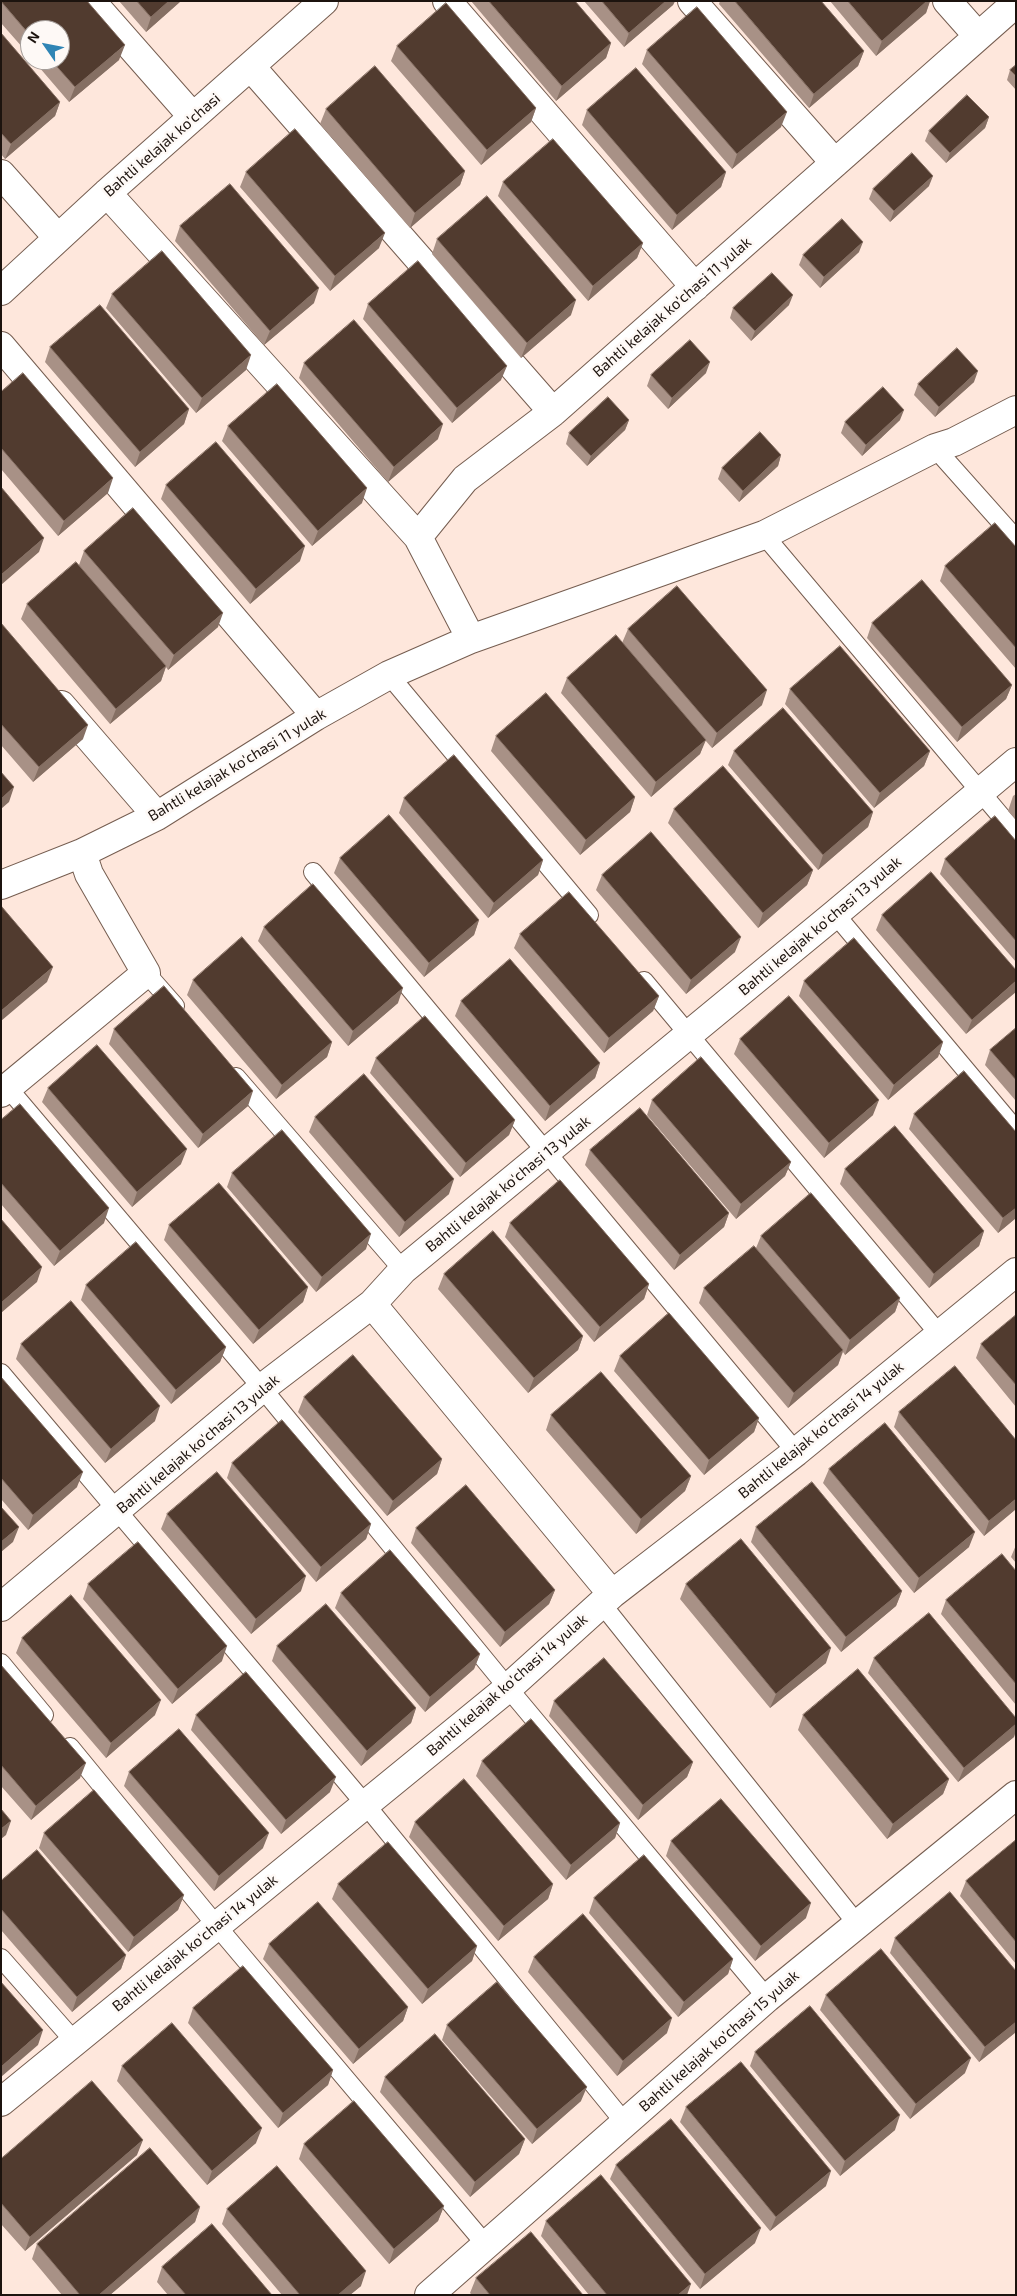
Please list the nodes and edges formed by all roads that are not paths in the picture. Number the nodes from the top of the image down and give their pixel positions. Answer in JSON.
{"nodes":[{"id":1,"x":91,"y":1,"type":"edge"},
{"id":2,"x":324,"y":1,"type":"edge"},
{"id":3,"x":447,"y":1,"type":"edge"},
{"id":4,"x":692,"y":1,"type":"edge"},
{"id":5,"x":948,"y":1,"type":"edge"},
{"id":6,"x":1016,"y":3,"type":"edge"},
{"id":7,"x":978,"y":36,"type":"junction"},
{"id":8,"x":251,"y":67,"type":"junction"},
{"id":9,"x":193,"y":117,"type":"junction"},
{"id":10,"x":835,"y":164,"type":"junction"},
{"id":11,"x":1,"y":174,"type":"edge"},
{"id":12,"x":107,"y":193,"type":"junction"},
{"id":13,"x":58,"y":238,"type":"junction"},
{"id":14,"x":695,"y":287,"type":"junction"},
{"id":15,"x":1,"y":291,"type":"edge"},
{"id":16,"x":1,"y":346,"type":"edge"},
{"id":17,"x":1016,"y":410,"type":"edge"},
{"id":18,"x":553,"y":412,"type":"junction"},
{"id":19,"x":936,"y":448,"type":"junction"},
{"id":20,"x":764,"y":535,"type":"junction"},
{"id":21,"x":418,"y":537,"type":"junction"},
{"id":22,"x":1016,"y":538,"type":"edge"},
{"id":23,"x":471,"y":639,"type":"junction"},
{"id":24,"x":389,"y":675,"type":"junction"},
{"id":25,"x":46,"y":688,"type":"edge"},
{"id":26,"x":316,"y":716,"type":"junction"},
{"id":27,"x":1016,"y":762,"type":"edge"},
{"id":28,"x":980,"y":792,"type":"junction"},
{"id":29,"x":157,"y":816,"type":"junction"},
{"id":30,"x":1016,"y":834,"type":"edge"},
{"id":31,"x":82,"y":853,"type":"junction"},
{"id":32,"x":313,"y":872,"type":"dead end"},
{"id":33,"x":1,"y":885,"type":"edge"},
{"id":34,"x":834,"y":914,"type":"junction"},
{"id":35,"x":600,"y":928,"type":"edge"},
{"id":36,"x":631,"y":966,"type":"edge"},
{"id":37,"x":146,"y":972,"type":"junction"},
{"id":38,"x":185,"y":1017,"type":"edge"},
{"id":39,"x":689,"y":1035,"type":"junction"},
{"id":40,"x":223,"y":1062,"type":"edge"},
{"id":41,"x":4,"y":1090,"type":"edge"},
{"id":42,"x":1016,"y":1130,"type":"edge"},
{"id":43,"x":548,"y":1152,"type":"junction"},
{"id":44,"x":403,"y":1270,"type":"junction"},
{"id":45,"x":1016,"y":1272,"type":"edge"},
{"id":46,"x":372,"y":1304,"type":"junction"},
{"id":47,"x":940,"y":1334,"type":"junction"},
{"id":48,"x":1,"y":1374,"type":"edge"},
{"id":49,"x":262,"y":1388,"type":"junction"},
{"id":50,"x":796,"y":1452,"type":"junction"},
{"id":51,"x":118,"y":1511,"type":"junction"},
{"id":52,"x":607,"y":1599,"type":"junction"},
{"id":53,"x":1,"y":1607,"type":"edge"},
{"id":54,"x":1,"y":1663,"type":"edge"},
{"id":55,"x":508,"y":1688,"type":"junction"},
{"id":56,"x":1016,"y":1795,"type":"edge"},
{"id":57,"x":365,"y":1804,"type":"junction"},
{"id":58,"x":216,"y":1925,"type":"junction"},
{"id":59,"x":858,"y":1926,"type":"junction"},
{"id":60,"x":1,"y":1958,"type":"edge"},
{"id":61,"x":767,"y":1998,"type":"junction"},
{"id":62,"x":75,"y":2042,"type":"junction"},
{"id":63,"x":1,"y":2102,"type":"edge"},
{"id":64,"x":625,"y":2123,"type":"junction"},
{"id":65,"x":486,"y":2245,"type":"junction"},
{"id":66,"x":429,"y":2295,"type":"edge"}],
"edges":[{"from":1,"to":9,"type":"street"},
{"from":2,"to":8,"type":"street","name":"Bahtli kelajak ko'chasi"},
{"from":3,"to":14,"type":"street"},
{"from":4,"to":10,"type":"street"},
{"from":5,"to":7,"type":"street"},
{"from":6,"to":7,"type":"street","name":"Bahtli kelajak ko'chasi 11 yulak"},
{"from":7,"to":10,"type":"street","name":"Bahtli kelajak ko'chasi 11 yulak"},
{"from":8,"to":9,"type":"street","name":"Bahtli kelajak ko'chasi"},
{"from":8,"to":18,"type":"street"},
{"from":9,"to":12,"type":"street","name":"Bahtli kelajak ko'chasi"},
{"from":10,"to":14,"type":"street","name":"Bahtli kelajak ko'chasi 11 yulak"},
{"from":11,"to":13,"type":"street"},
{"from":12,"to":13,"type":"street","name":"Bahtli kelajak ko'chasi"},
{"from":12,"to":21,"type":"street"},
{"from":13,"to":15,"type":"street","name":"Bahtli kelajak ko'chasi"},
{"from":14,"to":18,"type":"street","name":"Bahtli kelajak ko'chasi 11 yulak"},
{"from":16,"to":26,"type":"street"},
{"from":17,"to":19,"type":"street","name":"Bahtli kelajak ko'chasi 11 yulak"},
{"from":18,"to":21,"type":"street","name":"Bahtli kelajak ko'chasi 11 yulak"},
{"from":19,"to":20,"type":"street","name":"Bahtli kelajak ko'chasi 11 yulak"},
{"from":19,"to":22,"type":"lane"},
{"from":20,"to":23,"type":"street","name":"Bahtli kelajak ko'chasi 11 yulak"},
{"from":20,"to":28,"type":"lane"},
{"from":21,"to":23,"type":"street"},
{"from":23,"to":24,"type":"street","name":"Bahtli kelajak ko'chasi 11 yulak"},
{"from":24,"to":26,"type":"street","name":"Bahtli kelajak ko'chasi 11 yulak"},
{"from":24,"to":35,"type":"lane"},
{"from":25,"to":29,"type":"street"},
{"from":26,"to":29,"type":"street","name":"Bahtli kelajak ko'chasi 11 yulak"},
{"from":27,"to":28,"type":"street","name":"Bahtli kelajak ko'chasi 13 yulak"},
{"from":28,"to":30,"type":"lane"},
{"from":28,"to":34,"type":"street","name":"Bahtli kelajak ko'chasi 13 yulak"},
{"from":29,"to":31,"type":"street","name":"Bahtli kelajak ko'chasi 11 yulak"},
{"from":31,"to":33,"type":"street","name":"Bahtli kelajak ko'chasi 11 yulak"},
{"from":31,"to":37,"type":"street"},
{"from":32,"to":43,"type":"lane"},
{"from":34,"to":39,"type":"street","name":"Bahtli kelajak ko'chasi 13 yulak"},
{"from":34,"to":42,"type":"lane"},
{"from":36,"to":39,"type":"lane"},
{"from":37,"to":38,"type":"lane"},
{"from":37,"to":41,"type":"street"},
{"from":39,"to":43,"type":"street","name":"Bahtli kelajak ko'chasi 13 yulak"},
{"from":39,"to":47,"type":"lane"},
{"from":40,"to":44,"type":"lane"},
{"from":41,"to":49,"type":"lane"},
{"from":43,"to":44,"type":"street","name":"Bahtli kelajak ko'chasi 13 yulak"},
{"from":43,"to":50,"type":"lane"},
{"from":44,"to":46,"type":"street","name":"Bahtli kelajak ko'chasi 13 yulak"},
{"from":45,"to":47,"type":"street","name":"Bahtli kelajak ko'chasi 14 yulak"},
{"from":46,"to":49,"type":"street","name":"Bahtli kelajak ko'chasi 13 yulak"},
{"from":46,"to":52,"type":"street"},
{"from":47,"to":50,"type":"street","name":"Bahtli kelajak ko'chasi 14 yulak"},
{"from":48,"to":51,"type":"lane"},
{"from":49,"to":51,"type":"street","name":"Bahtli kelajak ko'chasi 13 yulak"},
{"from":49,"to":55,"type":"lane"},
{"from":50,"to":52,"type":"street","name":"Bahtli kelajak ko'chasi 14 yulak"},
{"from":51,"to":53,"type":"street","name":"Bahtli kelajak ko'chasi 13 yulak"},
{"from":51,"to":57,"type":"lane"},
{"from":52,"to":55,"type":"street","name":"Bahtli kelajak ko'chasi 14 yulak"},
{"from":52,"to":59,"type":"lane"},
{"from":54,"to":58,"type":"lane"},
{"from":55,"to":57,"type":"street","name":"Bahtli kelajak ko'chasi 14 yulak"},
{"from":55,"to":61,"type":"lane"},
{"from":56,"to":59,"type":"street","name":"Bahtli kelajak ko'chasi 15 yulak"},
{"from":57,"to":58,"type":"street","name":"Bahtli kelajak ko'chasi 14 yulak"},
{"from":57,"to":64,"type":"lane"},
{"from":58,"to":62,"type":"street","name":"Bahtli kelajak ko'chasi 14 yulak"},
{"from":58,"to":65,"type":"lane"},
{"from":59,"to":61,"type":"street","name":"Bahtli kelajak ko'chasi 15 yulak"},
{"from":60,"to":62,"type":"lane"},
{"from":61,"to":64,"type":"street","name":"Bahtli kelajak ko'chasi 15 yulak"},
{"from":62,"to":63,"type":"street","name":"Bahtli kelajak ko'chasi 14 yulak"},
{"from":64,"to":65,"type":"street","name":"Bahtli kelajak ko'chasi 15 yulak"},
{"from":65,"to":66,"type":"street","name":"Bahtli kelajak ko'chasi 15 yulak"}]}
